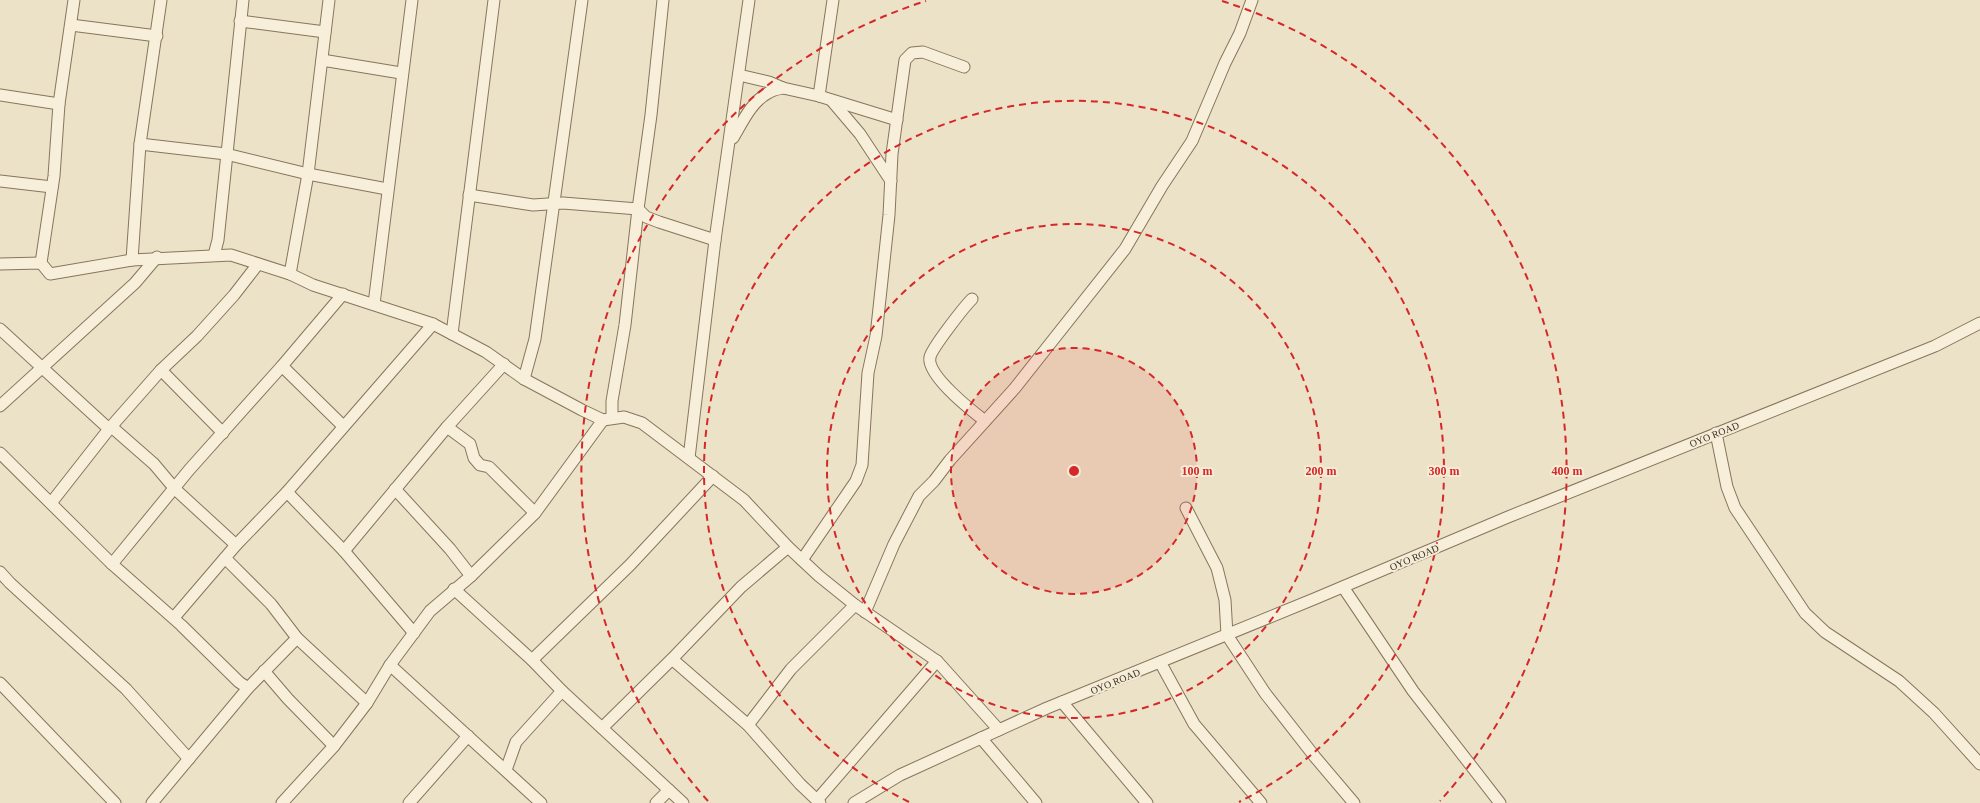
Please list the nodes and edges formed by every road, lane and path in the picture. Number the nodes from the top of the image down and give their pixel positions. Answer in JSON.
{"nodes":[{"id":1,"x":74,"y":0,"type":"edge"},
{"id":2,"x":161,"y":0,"type":"edge"},
{"id":3,"x":243,"y":0,"type":"edge"},
{"id":4,"x":329,"y":0,"type":"edge"},
{"id":5,"x":412,"y":0,"type":"edge"},
{"id":6,"x":494,"y":0,"type":"edge"},
{"id":7,"x":582,"y":0,"type":"edge"},
{"id":8,"x":663,"y":0,"type":"edge"},
{"id":9,"x":749,"y":0,"type":"edge"},
{"id":10,"x":833,"y":0,"type":"edge"},
{"id":11,"x":1252,"y":0,"type":"edge"},
{"id":12,"x":240,"y":21,"type":"junction"},
{"id":13,"x":71,"y":25,"type":"junction"},
{"id":14,"x":325,"y":32,"type":"junction"},
{"id":15,"x":157,"y":36,"type":"junction"},
{"id":16,"x":322,"y":60,"type":"junction"},
{"id":17,"x":964,"y":67,"type":"dead end"},
{"id":18,"x":401,"y":73,"type":"junction"},
{"id":19,"x":739,"y":75,"type":"junction"},
{"id":20,"x":783,"y":88,"type":"junction"},
{"id":21,"x":0,"y":95,"type":"edge"},
{"id":22,"x":818,"y":96,"type":"junction"},
{"id":23,"x":832,"y":101,"type":"junction"},
{"id":24,"x":59,"y":104,"type":"junction"},
{"id":25,"x":897,"y":120,"type":"junction"},
{"id":26,"x":730,"y":142,"type":"junction"},
{"id":27,"x":140,"y":144,"type":"junction"},
{"id":28,"x":226,"y":154,"type":"junction"},
{"id":29,"x":308,"y":174,"type":"junction"},
{"id":30,"x":0,"y":181,"type":"edge"},
{"id":31,"x":892,"y":181,"type":"junction"},
{"id":32,"x":52,"y":187,"type":"junction"},
{"id":33,"x":387,"y":189,"type":"junction"},
{"id":34,"x":469,"y":194,"type":"junction"},
{"id":35,"x":553,"y":205,"type":"junction"},
{"id":36,"x":638,"y":209,"type":"junction"},
{"id":37,"x":715,"y":240,"type":"junction"},
{"id":38,"x":214,"y":255,"type":"junction"},
{"id":39,"x":157,"y":257,"type":"junction"},
{"id":40,"x":132,"y":260,"type":"junction"},
{"id":41,"x":0,"y":264,"type":"edge"},
{"id":42,"x":41,"y":264,"type":"junction"},
{"id":43,"x":258,"y":264,"type":"junction"},
{"id":44,"x":290,"y":274,"type":"junction"},
{"id":45,"x":343,"y":294,"type":"junction"},
{"id":46,"x":972,"y":299,"type":"dead end"},
{"id":47,"x":374,"y":304,"type":"junction"},
{"id":48,"x":1980,"y":322,"type":"edge"},
{"id":49,"x":433,"y":324,"type":"junction"},
{"id":50,"x":0,"y":329,"type":"edge"},
{"id":51,"x":452,"y":334,"type":"junction"},
{"id":52,"x":504,"y":364,"type":"junction"},
{"id":53,"x":282,"y":366,"type":"junction"},
{"id":54,"x":42,"y":368,"type":"junction"},
{"id":55,"x":161,"y":370,"type":"junction"},
{"id":56,"x":524,"y":379,"type":"junction"},
{"id":57,"x":0,"y":406,"type":"edge"},
{"id":58,"x":608,"y":419,"type":"junction"},
{"id":59,"x":985,"y":421,"type":"junction"},
{"id":60,"x":343,"y":426,"type":"junction"},
{"id":61,"x":447,"y":427,"type":"junction"},
{"id":62,"x":109,"y":428,"type":"junction"},
{"id":63,"x":223,"y":433,"type":"junction"},
{"id":64,"x":1716,"y":433,"type":"junction"},
{"id":65,"x":0,"y":453,"type":"edge"},
{"id":66,"x":689,"y":458,"type":"junction"},
{"id":67,"x":713,"y":476,"type":"junction"},
{"id":68,"x":395,"y":488,"type":"junction"},
{"id":69,"x":175,"y":489,"type":"junction"},
{"id":70,"x":286,"y":492,"type":"junction"},
{"id":71,"x":51,"y":503,"type":"junction"},
{"id":72,"x":1186,"y":508,"type":"dead end"},
{"id":73,"x":535,"y":513,"type":"junction"},
{"id":74,"x":236,"y":545,"type":"junction"},
{"id":75,"x":788,"y":547,"type":"junction"},
{"id":76,"x":344,"y":551,"type":"junction"},
{"id":77,"x":225,"y":558,"type":"junction"},
{"id":78,"x":802,"y":560,"type":"junction"},
{"id":79,"x":112,"y":564,"type":"junction"},
{"id":80,"x":0,"y":572,"type":"edge"},
{"id":81,"x":471,"y":576,"type":"junction"},
{"id":82,"x":1343,"y":587,"type":"junction"},
{"id":83,"x":454,"y":589,"type":"junction"},
{"id":84,"x":855,"y":605,"type":"junction"},
{"id":85,"x":865,"y":612,"type":"junction"},
{"id":86,"x":172,"y":614,"type":"junction"},
{"id":87,"x":414,"y":633,"type":"junction"},
{"id":88,"x":1227,"y":635,"type":"junction"},
{"id":89,"x":297,"y":638,"type":"junction"},
{"id":90,"x":672,"y":659,"type":"junction"},
{"id":91,"x":532,"y":660,"type":"junction"},
{"id":92,"x":937,"y":661,"type":"junction"},
{"id":93,"x":1160,"y":662,"type":"junction"},
{"id":94,"x":390,"y":665,"type":"junction"},
{"id":95,"x":264,"y":671,"type":"junction"},
{"id":96,"x":0,"y":683,"type":"edge"},
{"id":97,"x":248,"y":688,"type":"junction"},
{"id":98,"x":562,"y":691,"type":"junction"},
{"id":99,"x":1062,"y":702,"type":"junction"},
{"id":100,"x":367,"y":703,"type":"junction"},
{"id":101,"x":748,"y":725,"type":"junction"},
{"id":102,"x":602,"y":728,"type":"junction"},
{"id":103,"x":999,"y":730,"type":"junction"},
{"id":104,"x":468,"y":736,"type":"junction"},
{"id":105,"x":981,"y":738,"type":"junction"},
{"id":106,"x":334,"y":746,"type":"junction"},
{"id":107,"x":189,"y":759,"type":"junction"},
{"id":108,"x":1980,"y":764,"type":"edge"},
{"id":109,"x":506,"y":770,"type":"junction"},
{"id":110,"x":669,"y":790,"type":"junction"},
{"id":111,"x":535,"y":801,"type":"edge"},
{"id":112,"x":819,"y":802,"type":"edge"},
{"id":113,"x":858,"y":802,"type":"edge"},
{"id":114,"x":115,"y":803,"type":"edge"},
{"id":115,"x":152,"y":803,"type":"edge"},
{"id":116,"x":282,"y":803,"type":"edge"},
{"id":117,"x":409,"y":803,"type":"edge"},
{"id":118,"x":656,"y":803,"type":"edge"},
{"id":119,"x":683,"y":803,"type":"edge"},
{"id":120,"x":1036,"y":803,"type":"edge"},
{"id":121,"x":1148,"y":803,"type":"edge"},
{"id":122,"x":1261,"y":803,"type":"edge"},
{"id":123,"x":1354,"y":803,"type":"edge"},
{"id":124,"x":1500,"y":803,"type":"edge"}],
"edges":[{"from":1,"to":13,"type":"street"},
{"from":2,"to":15,"type":"street"},
{"from":3,"to":12,"type":"street"},
{"from":4,"to":14,"type":"street"},
{"from":5,"to":18,"type":"street"},
{"from":6,"to":34,"type":"street"},
{"from":7,"to":35,"type":"street"},
{"from":8,"to":36,"type":"street"},
{"from":9,"to":19,"type":"street"},
{"from":10,"to":22,"type":"street"},
{"from":11,"to":59,"type":"street"},
{"from":12,"to":14,"type":"street"},
{"from":12,"to":28,"type":"street"},
{"from":13,"to":15,"type":"street"},
{"from":13,"to":24,"type":"street"},
{"from":14,"to":16,"type":"street"},
{"from":15,"to":27,"type":"street"},
{"from":16,"to":18,"type":"street"},
{"from":16,"to":29,"type":"street"},
{"from":17,"to":25,"type":"street"},
{"from":18,"to":33,"type":"street"},
{"from":19,"to":20,"type":"street"},
{"from":19,"to":26,"type":"street"},
{"from":20,"to":22,"type":"street"},
{"from":20,"to":26,"type":"street"},
{"from":21,"to":24,"type":"street"},
{"from":22,"to":23,"type":"street"},
{"from":23,"to":25,"type":"street"},
{"from":23,"to":31,"type":"street"},
{"from":24,"to":32,"type":"street"},
{"from":25,"to":31,"type":"street"},
{"from":26,"to":37,"type":"street"},
{"from":27,"to":28,"type":"street"},
{"from":27,"to":40,"type":"street"},
{"from":28,"to":29,"type":"street"},
{"from":28,"to":38,"type":"street"},
{"from":29,"to":33,"type":"street"},
{"from":29,"to":44,"type":"street"},
{"from":30,"to":32,"type":"street"},
{"from":31,"to":78,"type":"street"},
{"from":32,"to":42,"type":"street"},
{"from":33,"to":47,"type":"street"},
{"from":34,"to":35,"type":"street"},
{"from":34,"to":51,"type":"street"},
{"from":35,"to":36,"type":"street"},
{"from":35,"to":56,"type":"street"},
{"from":36,"to":37,"type":"street"},
{"from":36,"to":58,"type":"street"},
{"from":37,"to":66,"type":"street"},
{"from":38,"to":39,"type":"street"},
{"from":38,"to":43,"type":"street"},
{"from":39,"to":40,"type":"street"},
{"from":39,"to":54,"type":"street"},
{"from":40,"to":42,"type":"street"},
{"from":41,"to":42,"type":"street"},
{"from":43,"to":44,"type":"street"},
{"from":43,"to":55,"type":"street"},
{"from":44,"to":45,"type":"street"},
{"from":45,"to":47,"type":"street"},
{"from":45,"to":53,"type":"street"},
{"from":46,"to":59,"type":"street"},
{"from":47,"to":49,"type":"street"},
{"from":48,"to":64,"type":"street","name":"OYO ROAD"},
{"from":49,"to":51,"type":"street"},
{"from":49,"to":60,"type":"street"},
{"from":50,"to":54,"type":"street"},
{"from":51,"to":52,"type":"street"},
{"from":52,"to":56,"type":"street"},
{"from":52,"to":61,"type":"street"},
{"from":53,"to":60,"type":"street"},
{"from":53,"to":63,"type":"street"},
{"from":54,"to":57,"type":"street"},
{"from":54,"to":62,"type":"street"},
{"from":55,"to":62,"type":"street"},
{"from":55,"to":63,"type":"street"},
{"from":56,"to":58,"type":"street"},
{"from":58,"to":66,"type":"street"},
{"from":58,"to":73,"type":"street"},
{"from":59,"to":85,"type":"street"},
{"from":60,"to":70,"type":"street"},
{"from":61,"to":68,"type":"street"},
{"from":61,"to":73,"type":"street"},
{"from":62,"to":69,"type":"street"},
{"from":62,"to":71,"type":"street"},
{"from":63,"to":69,"type":"street"},
{"from":64,"to":82,"type":"street","name":"OYO ROAD"},
{"from":64,"to":108,"type":"street"},
{"from":65,"to":71,"type":"street"},
{"from":66,"to":67,"type":"street"},
{"from":67,"to":75,"type":"street"},
{"from":67,"to":91,"type":"street"},
{"from":68,"to":76,"type":"street"},
{"from":68,"to":81,"type":"street"},
{"from":69,"to":74,"type":"street"},
{"from":69,"to":79,"type":"street"},
{"from":70,"to":74,"type":"street"},
{"from":70,"to":76,"type":"street"},
{"from":71,"to":79,"type":"street"},
{"from":72,"to":88,"type":"street"},
{"from":73,"to":81,"type":"street"},
{"from":74,"to":77,"type":"street"},
{"from":75,"to":78,"type":"street"},
{"from":75,"to":90,"type":"street"},
{"from":76,"to":87,"type":"street"},
{"from":77,"to":86,"type":"street"},
{"from":77,"to":89,"type":"street"},
{"from":78,"to":84,"type":"street"},
{"from":79,"to":86,"type":"street"},
{"from":80,"to":107,"type":"street"},
{"from":81,"to":83,"type":"street"},
{"from":82,"to":88,"type":"street","name":"OYO ROAD"},
{"from":82,"to":124,"type":"street"},
{"from":83,"to":87,"type":"street"},
{"from":83,"to":91,"type":"street"},
{"from":84,"to":85,"type":"street"},
{"from":84,"to":101,"type":"street"},
{"from":85,"to":92,"type":"street"},
{"from":86,"to":97,"type":"street"},
{"from":87,"to":94,"type":"street"},
{"from":88,"to":93,"type":"street","name":"OYO ROAD"},
{"from":88,"to":123,"type":"street"},
{"from":89,"to":95,"type":"street"},
{"from":89,"to":100,"type":"street"},
{"from":90,"to":101,"type":"street"},
{"from":90,"to":102,"type":"street"},
{"from":91,"to":98,"type":"street"},
{"from":92,"to":103,"type":"street"},
{"from":92,"to":112,"type":"street"},
{"from":93,"to":99,"type":"street","name":"OYO ROAD"},
{"from":93,"to":122,"type":"street"},
{"from":94,"to":100,"type":"street"},
{"from":94,"to":104,"type":"street"},
{"from":95,"to":97,"type":"street"},
{"from":95,"to":106,"type":"street"},
{"from":96,"to":114,"type":"street"},
{"from":97,"to":107,"type":"street"},
{"from":98,"to":102,"type":"street"},
{"from":98,"to":109,"type":"street"},
{"from":99,"to":103,"type":"street","name":"OYO ROAD"},
{"from":99,"to":121,"type":"street"},
{"from":100,"to":106,"type":"street"},
{"from":101,"to":112,"type":"street"},
{"from":102,"to":110,"type":"street"},
{"from":103,"to":105,"type":"street","name":"OYO ROAD"},
{"from":104,"to":109,"type":"street"},
{"from":104,"to":117,"type":"street"},
{"from":105,"to":113,"type":"street","name":"OYO ROAD"},
{"from":105,"to":120,"type":"street"},
{"from":106,"to":116,"type":"street"},
{"from":107,"to":115,"type":"street"},
{"from":109,"to":111,"type":"street"},
{"from":110,"to":118,"type":"street"},
{"from":110,"to":119,"type":"street"}]}
